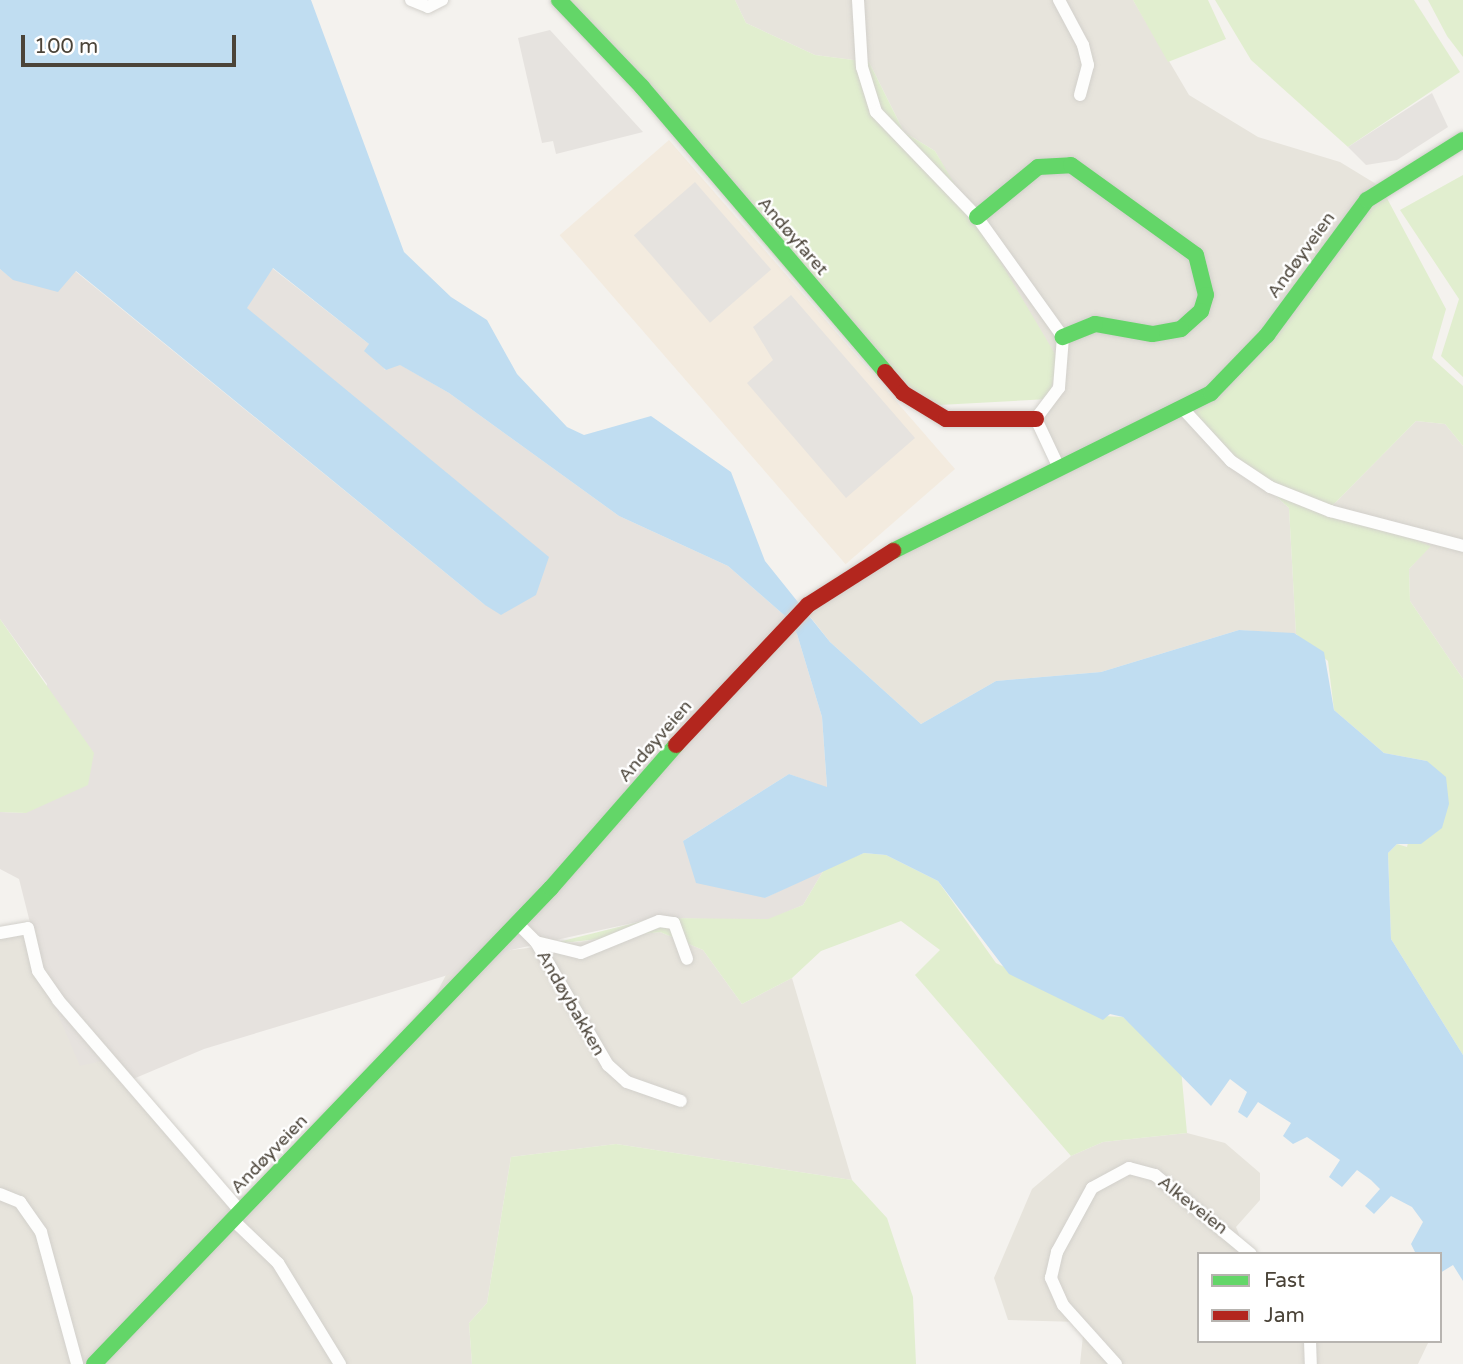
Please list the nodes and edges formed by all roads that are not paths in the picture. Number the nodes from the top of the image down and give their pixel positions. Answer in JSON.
{"nodes":[{"id":1,"x":411,"y":0,"type":"edge"},
{"id":2,"x":442,"y":0,"type":"edge"},
{"id":3,"x":559,"y":0,"type":"edge"},
{"id":4,"x":858,"y":0,"type":"edge"},
{"id":5,"x":1059,"y":0,"type":"edge"},
{"id":6,"x":1080,"y":95,"type":"dead end"},
{"id":7,"x":1463,"y":139,"type":"edge"},
{"id":8,"x":978,"y":217,"type":"junction"},
{"id":9,"x":1063,"y":337,"type":"junction"},
{"id":10,"x":1185,"y":411,"type":"junction"},
{"id":11,"x":1036,"y":419,"type":"junction"},
{"id":12,"x":1060,"y":470,"type":"junction"},
{"id":13,"x":1463,"y":546,"type":"edge"},
{"id":14,"x":517,"y":923,"type":"junction"},
{"id":15,"x":0,"y":933,"type":"edge"},
{"id":16,"x":536,"y":942,"type":"junction"},
{"id":17,"x":687,"y":959,"type":"dead end"},
{"id":18,"x":681,"y":1101,"type":"dead end"},
{"id":19,"x":0,"y":1194,"type":"edge"},
{"id":20,"x":236,"y":1215,"type":"junction"},
{"id":21,"x":1249,"y":1252,"type":"edge"},
{"id":22,"x":1310,"y":1343,"type":"edge"},
{"id":23,"x":77,"y":1364,"type":"edge"},
{"id":24,"x":94,"y":1364,"type":"edge"},
{"id":25,"x":340,"y":1364,"type":"edge"},
{"id":26,"x":1116,"y":1364,"type":"edge"},
{"id":27,"x":1311,"y":1364,"type":"edge"}],
"edges":[{"from":1,"to":2,"type":"street"},
{"from":3,"to":11,"type":"street","name":"Andøyfaret"},
{"from":4,"to":8,"type":"street"},
{"from":5,"to":6,"type":"street"},
{"from":7,"to":10,"type":"street","name":"Andøyveien"},
{"from":8,"to":9,"type":"street"},
{"from":8,"to":9,"type":"street"},
{"from":9,"to":11,"type":"street"},
{"from":10,"to":12,"type":"street","name":"Andøyveien"},
{"from":10,"to":13,"type":"street"},
{"from":11,"to":12,"type":"street"},
{"from":12,"to":14,"type":"street","name":"Andøyveien"},
{"from":14,"to":16,"type":"street","name":"Andøybakken"},
{"from":14,"to":20,"type":"street","name":"Andøyveien"},
{"from":15,"to":20,"type":"street","name":"Andøyveien"},
{"from":16,"to":17,"type":"street","name":"Andøybakken"},
{"from":16,"to":18,"type":"street","name":"Andøybakken"},
{"from":19,"to":23,"type":"street"},
{"from":20,"to":24,"type":"street","name":"Andøyveien"},
{"from":20,"to":25,"type":"street"},
{"from":21,"to":26,"type":"street","name":"Alkeveien"},
{"from":22,"to":27,"type":"street"}]}
